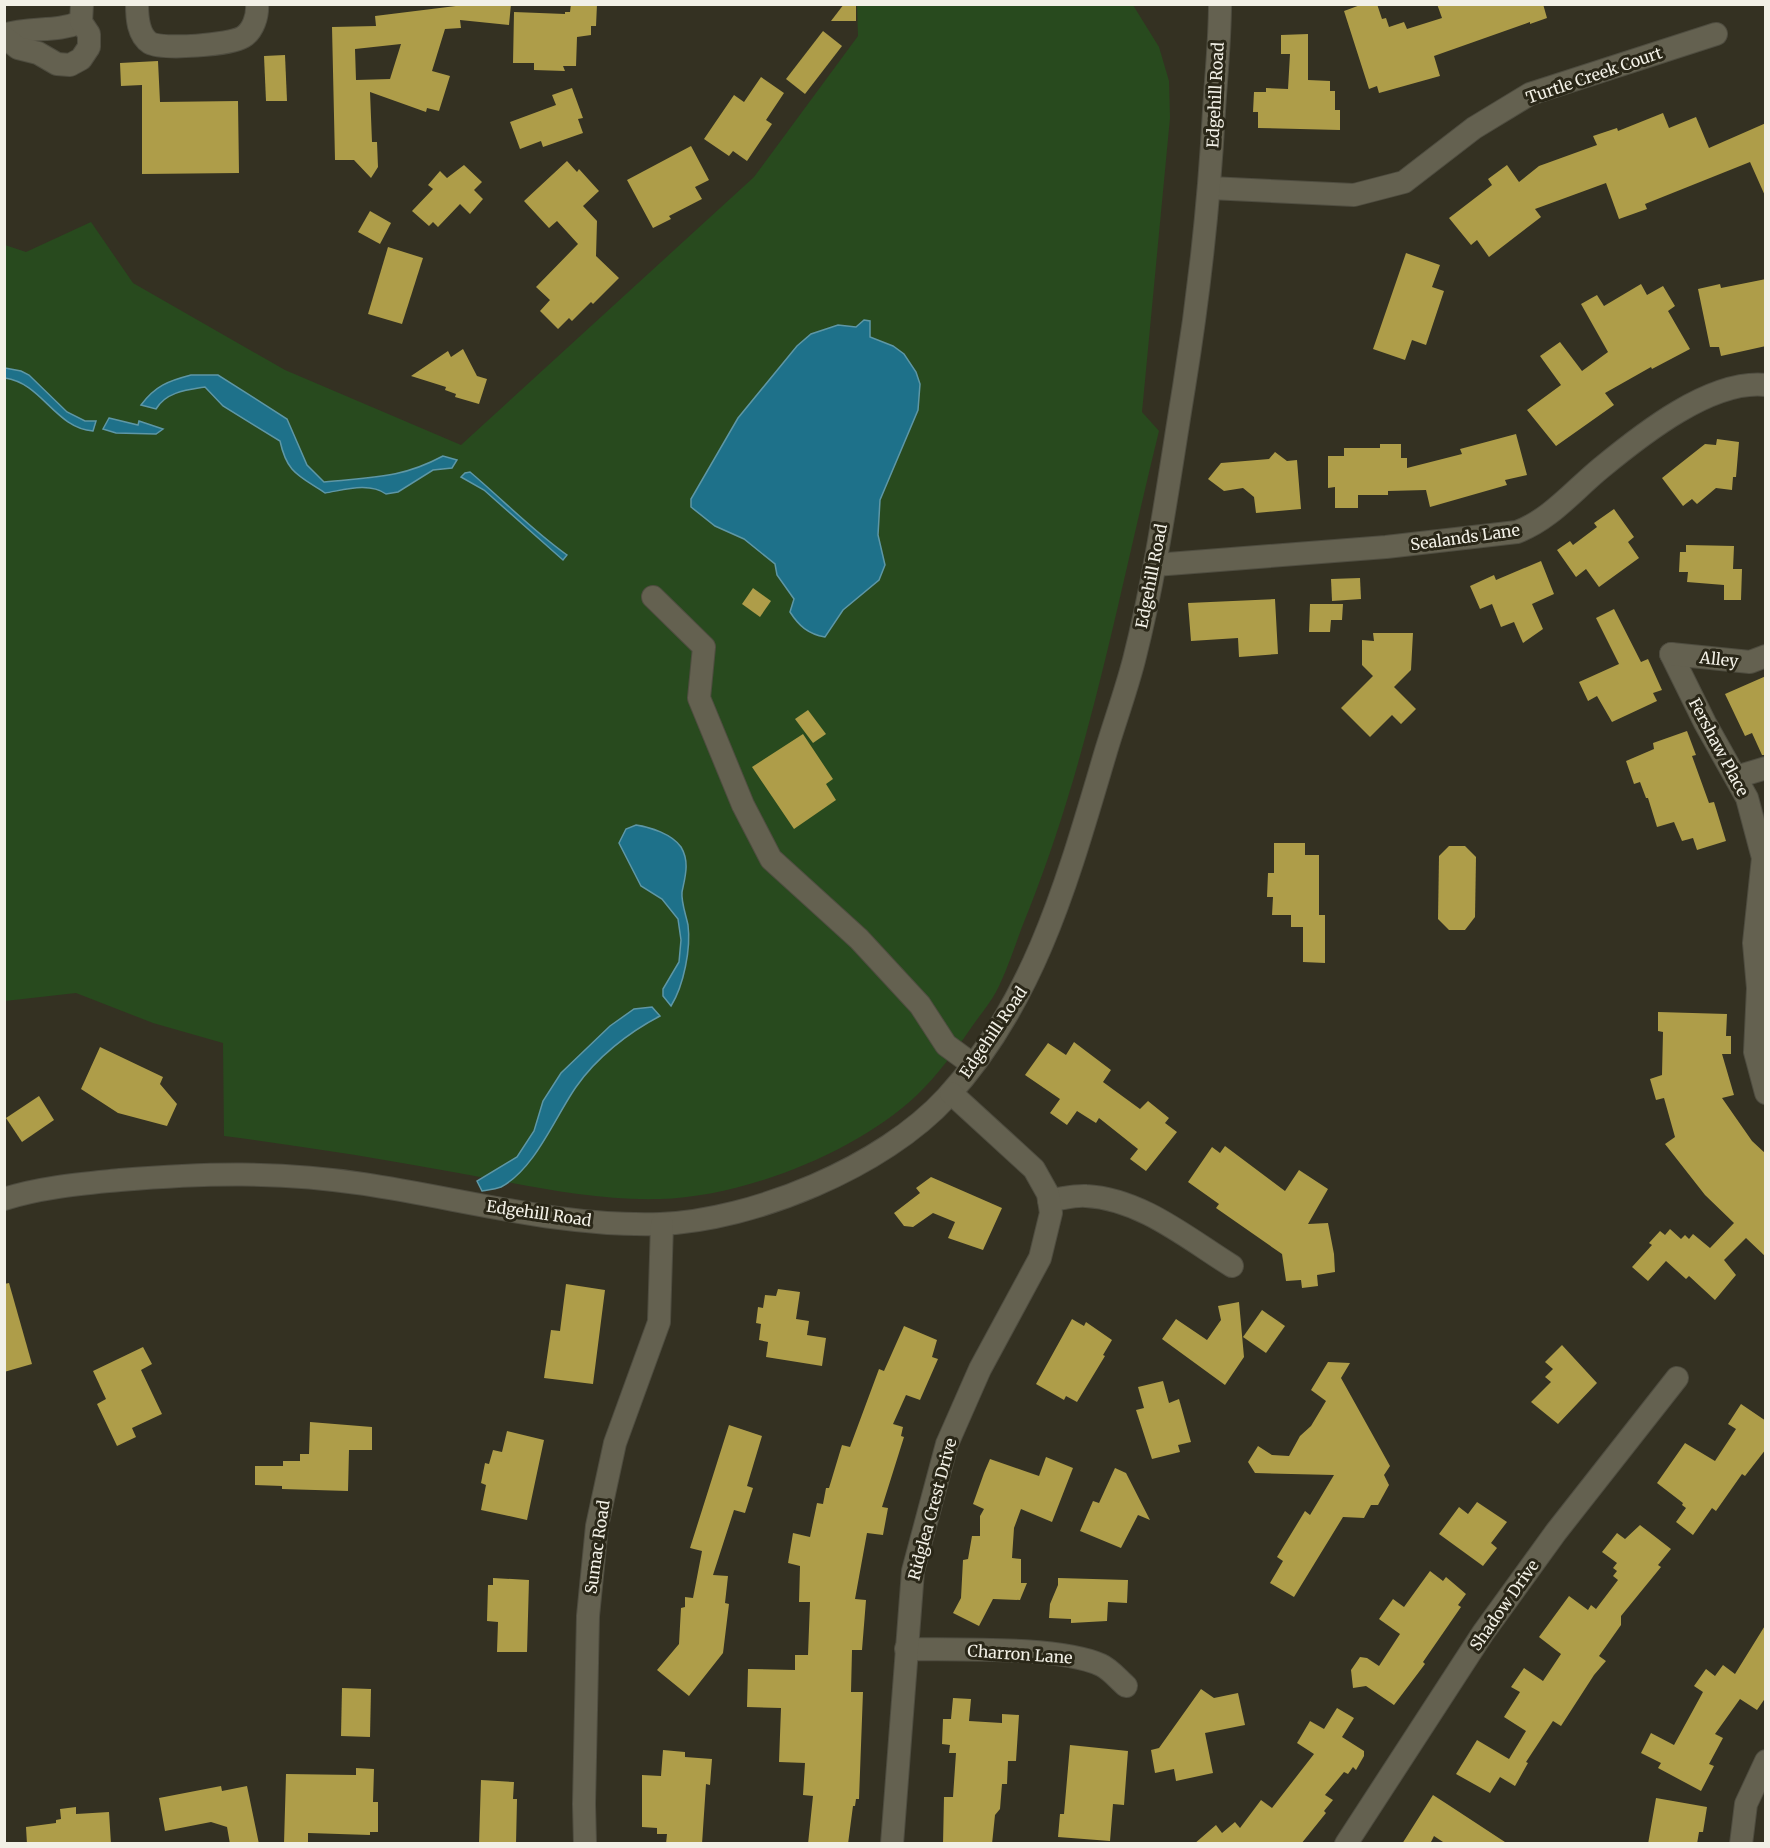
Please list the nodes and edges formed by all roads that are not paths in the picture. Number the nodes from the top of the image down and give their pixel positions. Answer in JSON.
{"nodes":[{"id":1,"x":137,"y":4,"type":"edge"},
{"id":2,"x":257,"y":4,"type":"edge"},
{"id":3,"x":1218,"y":9,"type":"edge"},
{"id":4,"x":82,"y":13,"type":"edge"},
{"id":5,"x":42,"y":30,"type":"junction"},
{"id":6,"x":1716,"y":34,"type":"dead end"},
{"id":7,"x":4,"y":36,"type":"edge"},
{"id":8,"x":38,"y":53,"type":"junction"},
{"id":9,"x":1210,"y":188,"type":"junction"},
{"id":10,"x":1766,"y":385,"type":"edge"},
{"id":11,"x":1155,"y":565,"type":"junction"},
{"id":12,"x":653,"y":597,"type":"dead end"},
{"id":13,"x":1671,"y":654,"type":"joint"},
{"id":14,"x":1766,"y":656,"type":"edge"},
{"id":15,"x":1766,"y":768,"type":"edge"},
{"id":16,"x":1736,"y":777,"type":"junction"},
{"id":17,"x":1762,"y":988,"type":"edge"},
{"id":18,"x":972,"y":1064,"type":"junction"},
{"id":19,"x":951,"y":1093,"type":"junction"},
{"id":20,"x":1766,"y":1093,"type":"edge"},
{"id":21,"x":4,"y":1199,"type":"edge"},
{"id":22,"x":1049,"y":1200,"type":"junction"},
{"id":23,"x":662,"y":1224,"type":"junction"},
{"id":24,"x":1232,"y":1266,"type":"dead end"},
{"id":25,"x":1677,"y":1378,"type":"dead end"},
{"id":26,"x":906,"y":1649,"type":"junction"},
{"id":27,"x":1126,"y":1686,"type":"dead end"},
{"id":28,"x":1766,"y":1761,"type":"edge"},
{"id":29,"x":585,"y":1844,"type":"edge"},
{"id":30,"x":892,"y":1844,"type":"edge"},
{"id":31,"x":1346,"y":1844,"type":"edge"},
{"id":32,"x":1741,"y":1844,"type":"edge"}],
"edges":[{"from":1,"to":2,"type":"street"},
{"from":3,"to":9,"type":"street","name":"Edgehill Road"},
{"from":4,"to":5,"type":"street"},
{"from":4,"to":8,"type":"street"},
{"from":5,"to":7,"type":"street"},
{"from":5,"to":8,"type":"street"},
{"from":6,"to":9,"type":"street","name":"Turtle Creek Court"},
{"from":7,"to":8,"type":"street"},
{"from":9,"to":11,"type":"street","name":"Edgehill Road"},
{"from":10,"to":11,"type":"street","name":"Sealands Lane"},
{"from":11,"to":18,"type":"street","name":"Edgehill Road"},
{"from":12,"to":18,"type":"street"},
{"from":13,"to":14,"type":"street","name":"Alley"},
{"from":13,"to":16,"type":"street","name":"Fershaw Place"},
{"from":15,"to":16,"type":"street"},
{"from":16,"to":17,"type":"street","name":"Fershaw Place"},
{"from":17,"to":20,"type":"street","name":"Fershaw Place"},
{"from":18,"to":19,"type":"street","name":"Edgehill Road"},
{"from":19,"to":22,"type":"street","name":"Ridglea Crest Drive"},
{"from":19,"to":23,"type":"street","name":"Edgehill Road"},
{"from":21,"to":23,"type":"street","name":"Edgehill Road"},
{"from":22,"to":24,"type":"street"},
{"from":22,"to":26,"type":"street","name":"Ridglea Crest Drive"},
{"from":23,"to":29,"type":"street","name":"Sumac Road"},
{"from":25,"to":31,"type":"street","name":"Shadow Drive"},
{"from":26,"to":27,"type":"street","name":"Charron Lane"},
{"from":26,"to":30,"type":"street","name":"Ridglea Crest Drive"},
{"from":28,"to":32,"type":"street"}]}
